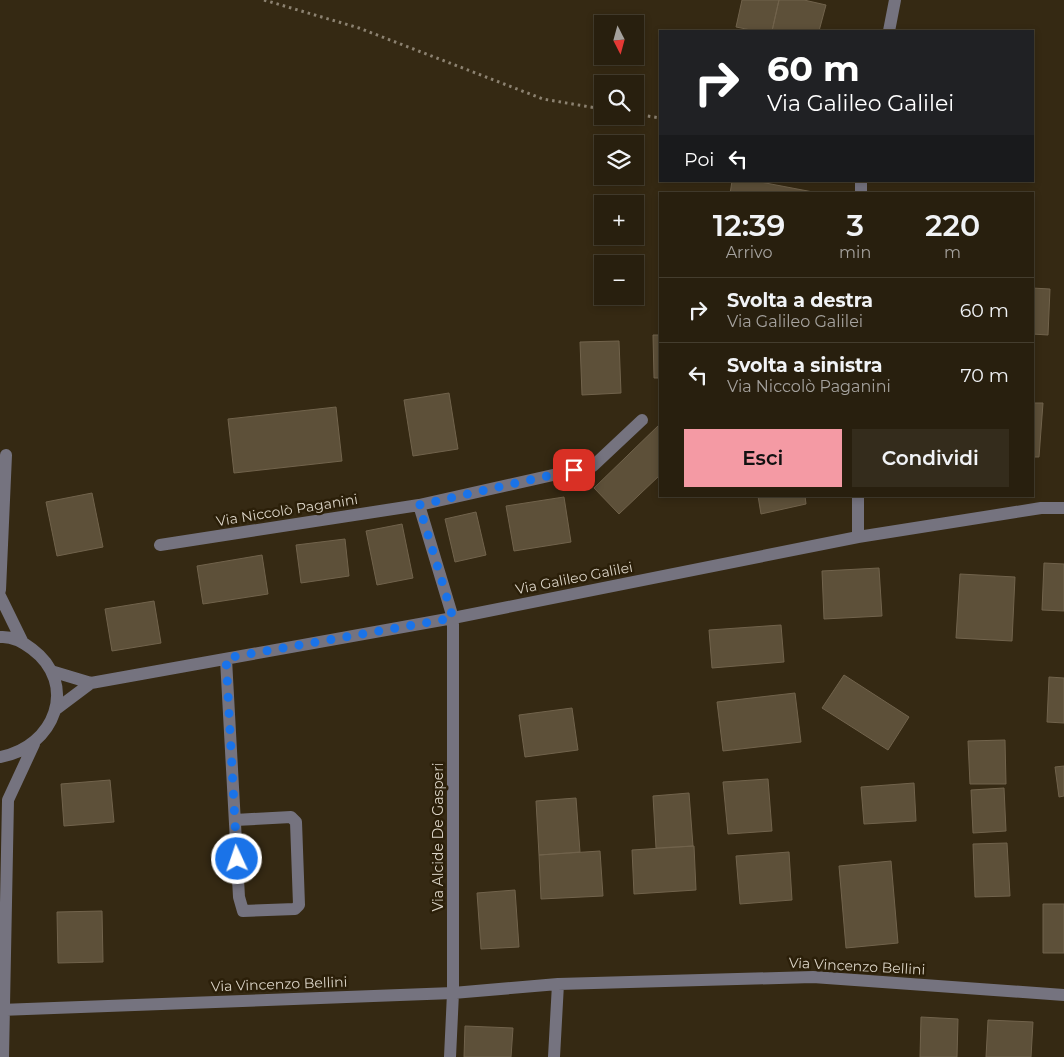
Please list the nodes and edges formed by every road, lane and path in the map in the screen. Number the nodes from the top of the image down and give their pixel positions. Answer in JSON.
{"nodes":[{"id":1,"x":264,"y":0,"type":"edge"},
{"id":2,"x":894,"y":0,"type":"edge"},
{"id":3,"x":889,"y":30,"type":"edge"},
{"id":4,"x":594,"y":107,"type":"edge"},
{"id":5,"x":644,"y":115,"type":"edge"},
{"id":6,"x":659,"y":118,"type":"edge"},
{"id":7,"x":642,"y":420,"type":"dead end"},
{"id":8,"x":6,"y":456,"type":"dead end"},
{"id":9,"x":858,"y":497,"type":"edge"},
{"id":10,"x":419,"y":505,"type":"junction"},
{"id":11,"x":1064,"y":508,"type":"edge"},
{"id":12,"x":858,"y":537,"type":"junction"},
{"id":13,"x":160,"y":545,"type":"dead end"},
{"id":14,"x":0,"y":590,"type":"edge"},
{"id":15,"x":0,"y":596,"type":"edge"},
{"id":16,"x":453,"y":618,"type":"junction"},
{"id":17,"x":0,"y":636,"type":"edge"},
{"id":18,"x":23,"y":642,"type":"junction"},
{"id":19,"x":226,"y":658,"type":"junction"},
{"id":20,"x":51,"y":671,"type":"junction"},
{"id":21,"x":91,"y":683,"type":"junction"},
{"id":22,"x":55,"y":710,"type":"junction"},
{"id":23,"x":34,"y":744,"type":"junction"},
{"id":24,"x":0,"y":757,"type":"edge"},
{"id":25,"x":0,"y":788,"type":"edge"},
{"id":26,"x":8,"y":800,"type":"junction"},
{"id":27,"x":235,"y":820,"type":"junction"},
{"id":28,"x":558,"y":984,"type":"junction"},
{"id":29,"x":453,"y":993,"type":"junction"},
{"id":30,"x":1064,"y":995,"type":"edge"},
{"id":31,"x":2,"y":1010,"type":"edge"},
{"id":32,"x":3,"y":1057,"type":"edge"},
{"id":33,"x":450,"y":1057,"type":"edge"},
{"id":34,"x":554,"y":1057,"type":"edge"}],
"edges":[{"from":1,"to":4,"type":"path"},
{"from":2,"to":3,"type":"street"},
{"from":5,"to":6,"type":"path"},
{"from":7,"to":10,"type":"street","name":"Via Niccolò Paganini"},
{"from":8,"to":14,"type":"street"},
{"from":9,"to":12,"type":"street"},
{"from":10,"to":13,"type":"street","name":"Via Niccolò Paganini"},
{"from":10,"to":16,"type":"street"},
{"from":11,"to":12,"type":"street","name":"Via Galileo Galilei"},
{"from":12,"to":16,"type":"street","name":"Via Galileo Galilei"},
{"from":15,"to":18,"type":"street","name":"Via Galileo Galilei"},
{"from":16,"to":19,"type":"street","name":"Via Galileo Galilei"},
{"from":16,"to":29,"type":"street","name":"Via Alcide De Gasperi"},
{"from":17,"to":18,"type":"street","name":"Via Galileo Galilei"},
{"from":18,"to":20,"type":"street","name":"Via Galileo Galilei"},
{"from":19,"to":21,"type":"street","name":"Via Galileo Galilei"},
{"from":19,"to":27,"type":"street"},
{"from":20,"to":21,"type":"street","name":"Via Galileo Galilei"},
{"from":20,"to":22,"type":"street","name":"Via Galileo Galilei"},
{"from":21,"to":22,"type":"street","name":"Via Galileo Galilei"},
{"from":22,"to":23,"type":"street","name":"Via Galileo Galilei"},
{"from":23,"to":24,"type":"street","name":"Via Galileo Galilei"},
{"from":23,"to":26,"type":"street","name":"Via Galileo Galilei"},
{"from":25,"to":26,"type":"street"},
{"from":26,"to":31,"type":"street","name":"Via Galileo Galilei"},
{"from":27,"to":27,"type":"street"},
{"from":28,"to":29,"type":"street","name":"Via Vincenzo Bellini"},
{"from":28,"to":30,"type":"street","name":"Via Vincenzo Bellini"},
{"from":28,"to":34,"type":"street"},
{"from":29,"to":31,"type":"street","name":"Via Vincenzo Bellini"},
{"from":29,"to":33,"type":"street","name":"Via Alcide De Gasperi"},
{"from":31,"to":32,"type":"street","name":"Via Galileo Galilei"}]}
